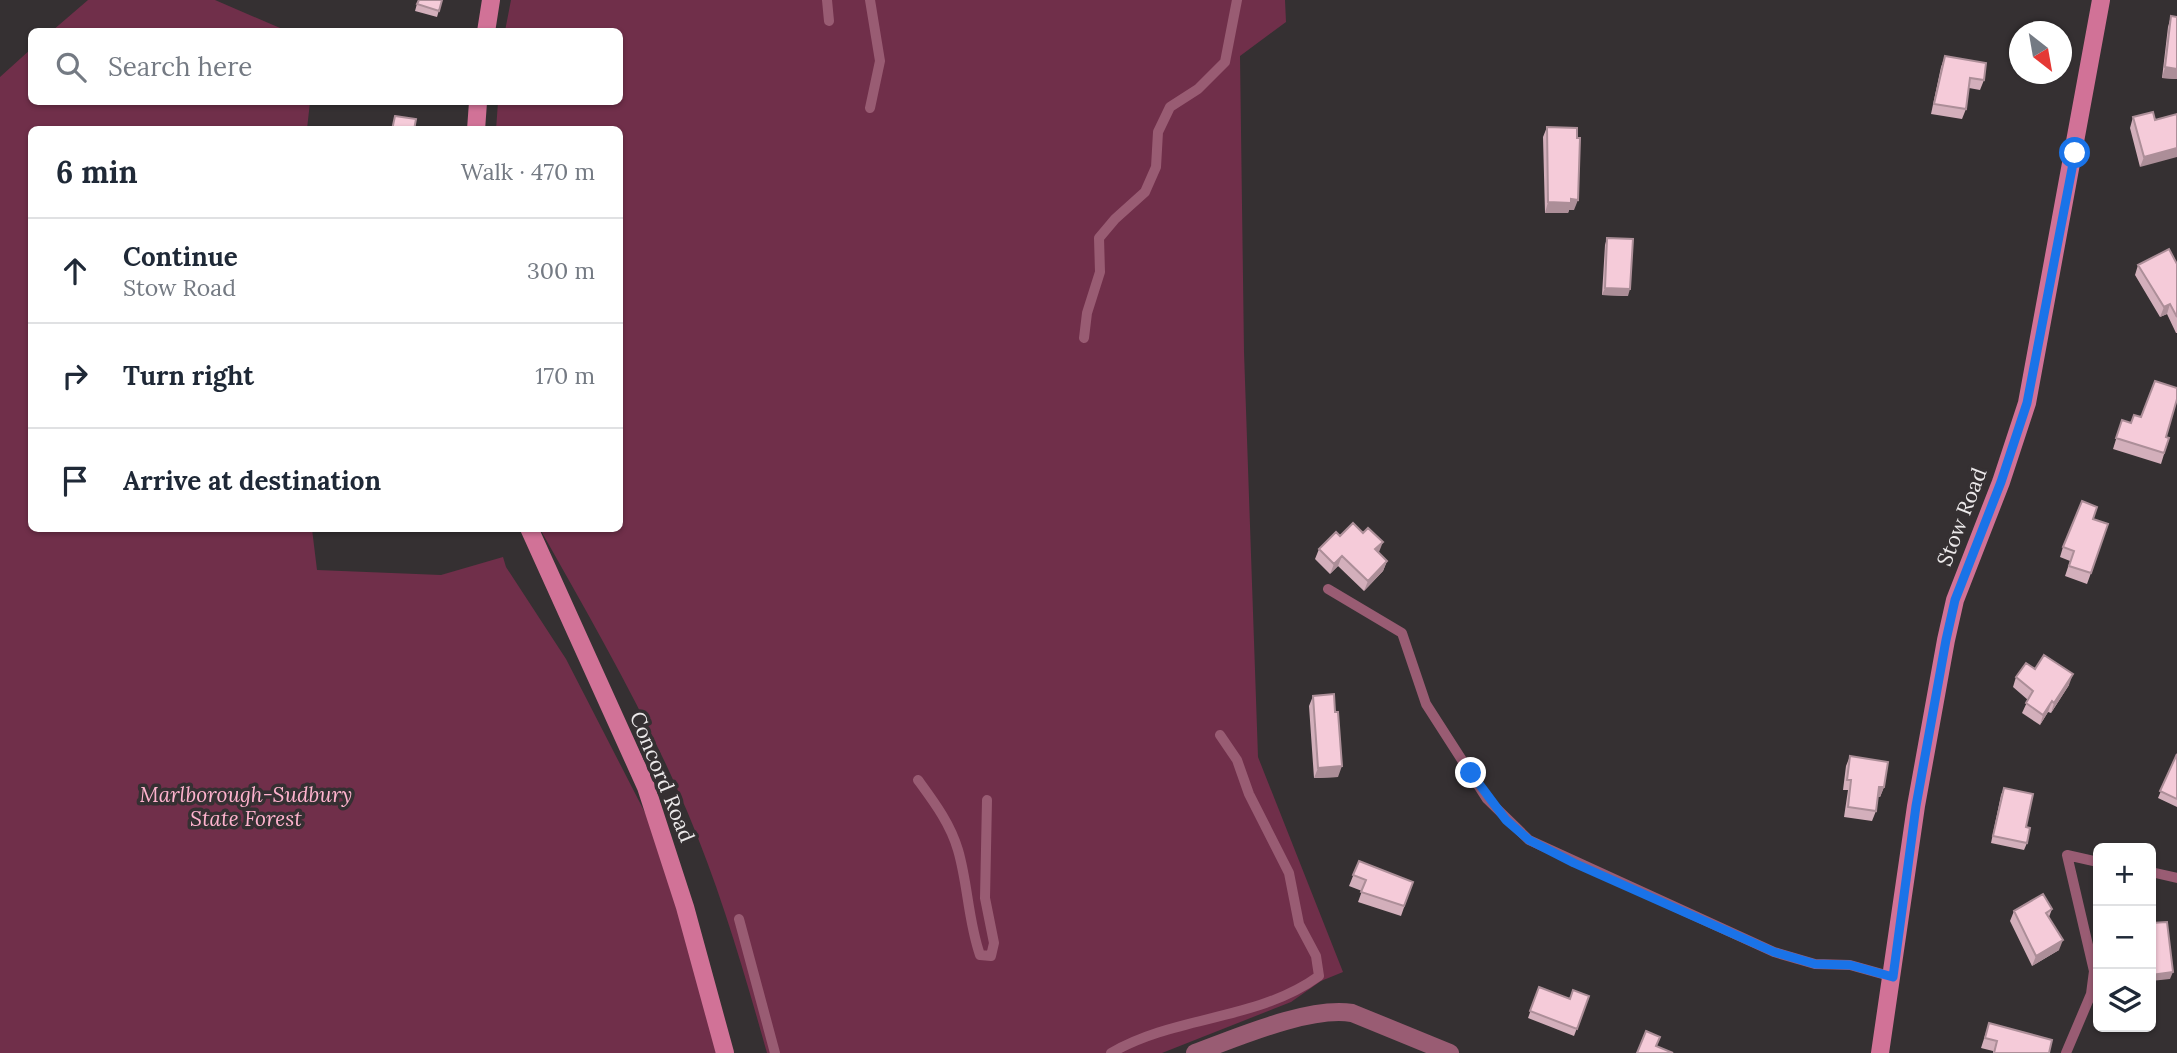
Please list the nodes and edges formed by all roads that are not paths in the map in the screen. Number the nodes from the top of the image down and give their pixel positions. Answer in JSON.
{"nodes":[{"id":1,"x":491,"y":0,"type":"edge"},
{"id":2,"x":827,"y":0,"type":"edge"},
{"id":3,"x":870,"y":0,"type":"edge"},
{"id":4,"x":1237,"y":0,"type":"edge"},
{"id":5,"x":2101,"y":0,"type":"edge"},
{"id":6,"x":829,"y":21,"type":"dead end"},
{"id":7,"x":487,"y":28,"type":"edge"},
{"id":8,"x":478,"y":105,"type":"edge"},
{"id":9,"x":870,"y":108,"type":"dead end"},
{"id":10,"x":476,"y":126,"type":"edge"},
{"id":11,"x":1084,"y":338,"type":"dead end"},
{"id":12,"x":531,"y":532,"type":"edge"},
{"id":13,"x":1328,"y":589,"type":"dead end"},
{"id":14,"x":1220,"y":735,"type":"dead end"},
{"id":15,"x":918,"y":780,"type":"dead end"},
{"id":16,"x":987,"y":800,"type":"dead end"},
{"id":17,"x":2093,"y":861,"type":"edge"},
{"id":18,"x":2156,"y":873,"type":"edge"},
{"id":19,"x":2177,"y":878,"type":"edge"},
{"id":20,"x":739,"y":919,"type":"dead end"},
{"id":21,"x":1893,"y":977,"type":"junction"},
{"id":22,"x":725,"y":1053,"type":"edge"},
{"id":23,"x":775,"y":1053,"type":"edge"},
{"id":24,"x":1111,"y":1053,"type":"edge"},
{"id":25,"x":1195,"y":1053,"type":"edge"},
{"id":26,"x":1450,"y":1053,"type":"edge"},
{"id":27,"x":1880,"y":1053,"type":"edge"},
{"id":28,"x":2066,"y":1053,"type":"edge"}],
"edges":[{"from":1,"to":7,"type":"street"},
{"from":2,"to":6,"type":"lane"},
{"from":3,"to":9,"type":"lane"},
{"from":4,"to":11,"type":"lane"},
{"from":5,"to":21,"type":"street","name":"Stow Road"},
{"from":8,"to":10,"type":"street"},
{"from":12,"to":22,"type":"street","name":"Concord Road"},
{"from":13,"to":21,"type":"lane"},
{"from":14,"to":24,"type":"lane"},
{"from":15,"to":16,"type":"lane"},
{"from":17,"to":28,"type":"lane"},
{"from":18,"to":19,"type":"lane"},
{"from":20,"to":23,"type":"lane"},
{"from":21,"to":27,"type":"street","name":"Stow Road"},
{"from":25,"to":26,"type":"street"}]}
